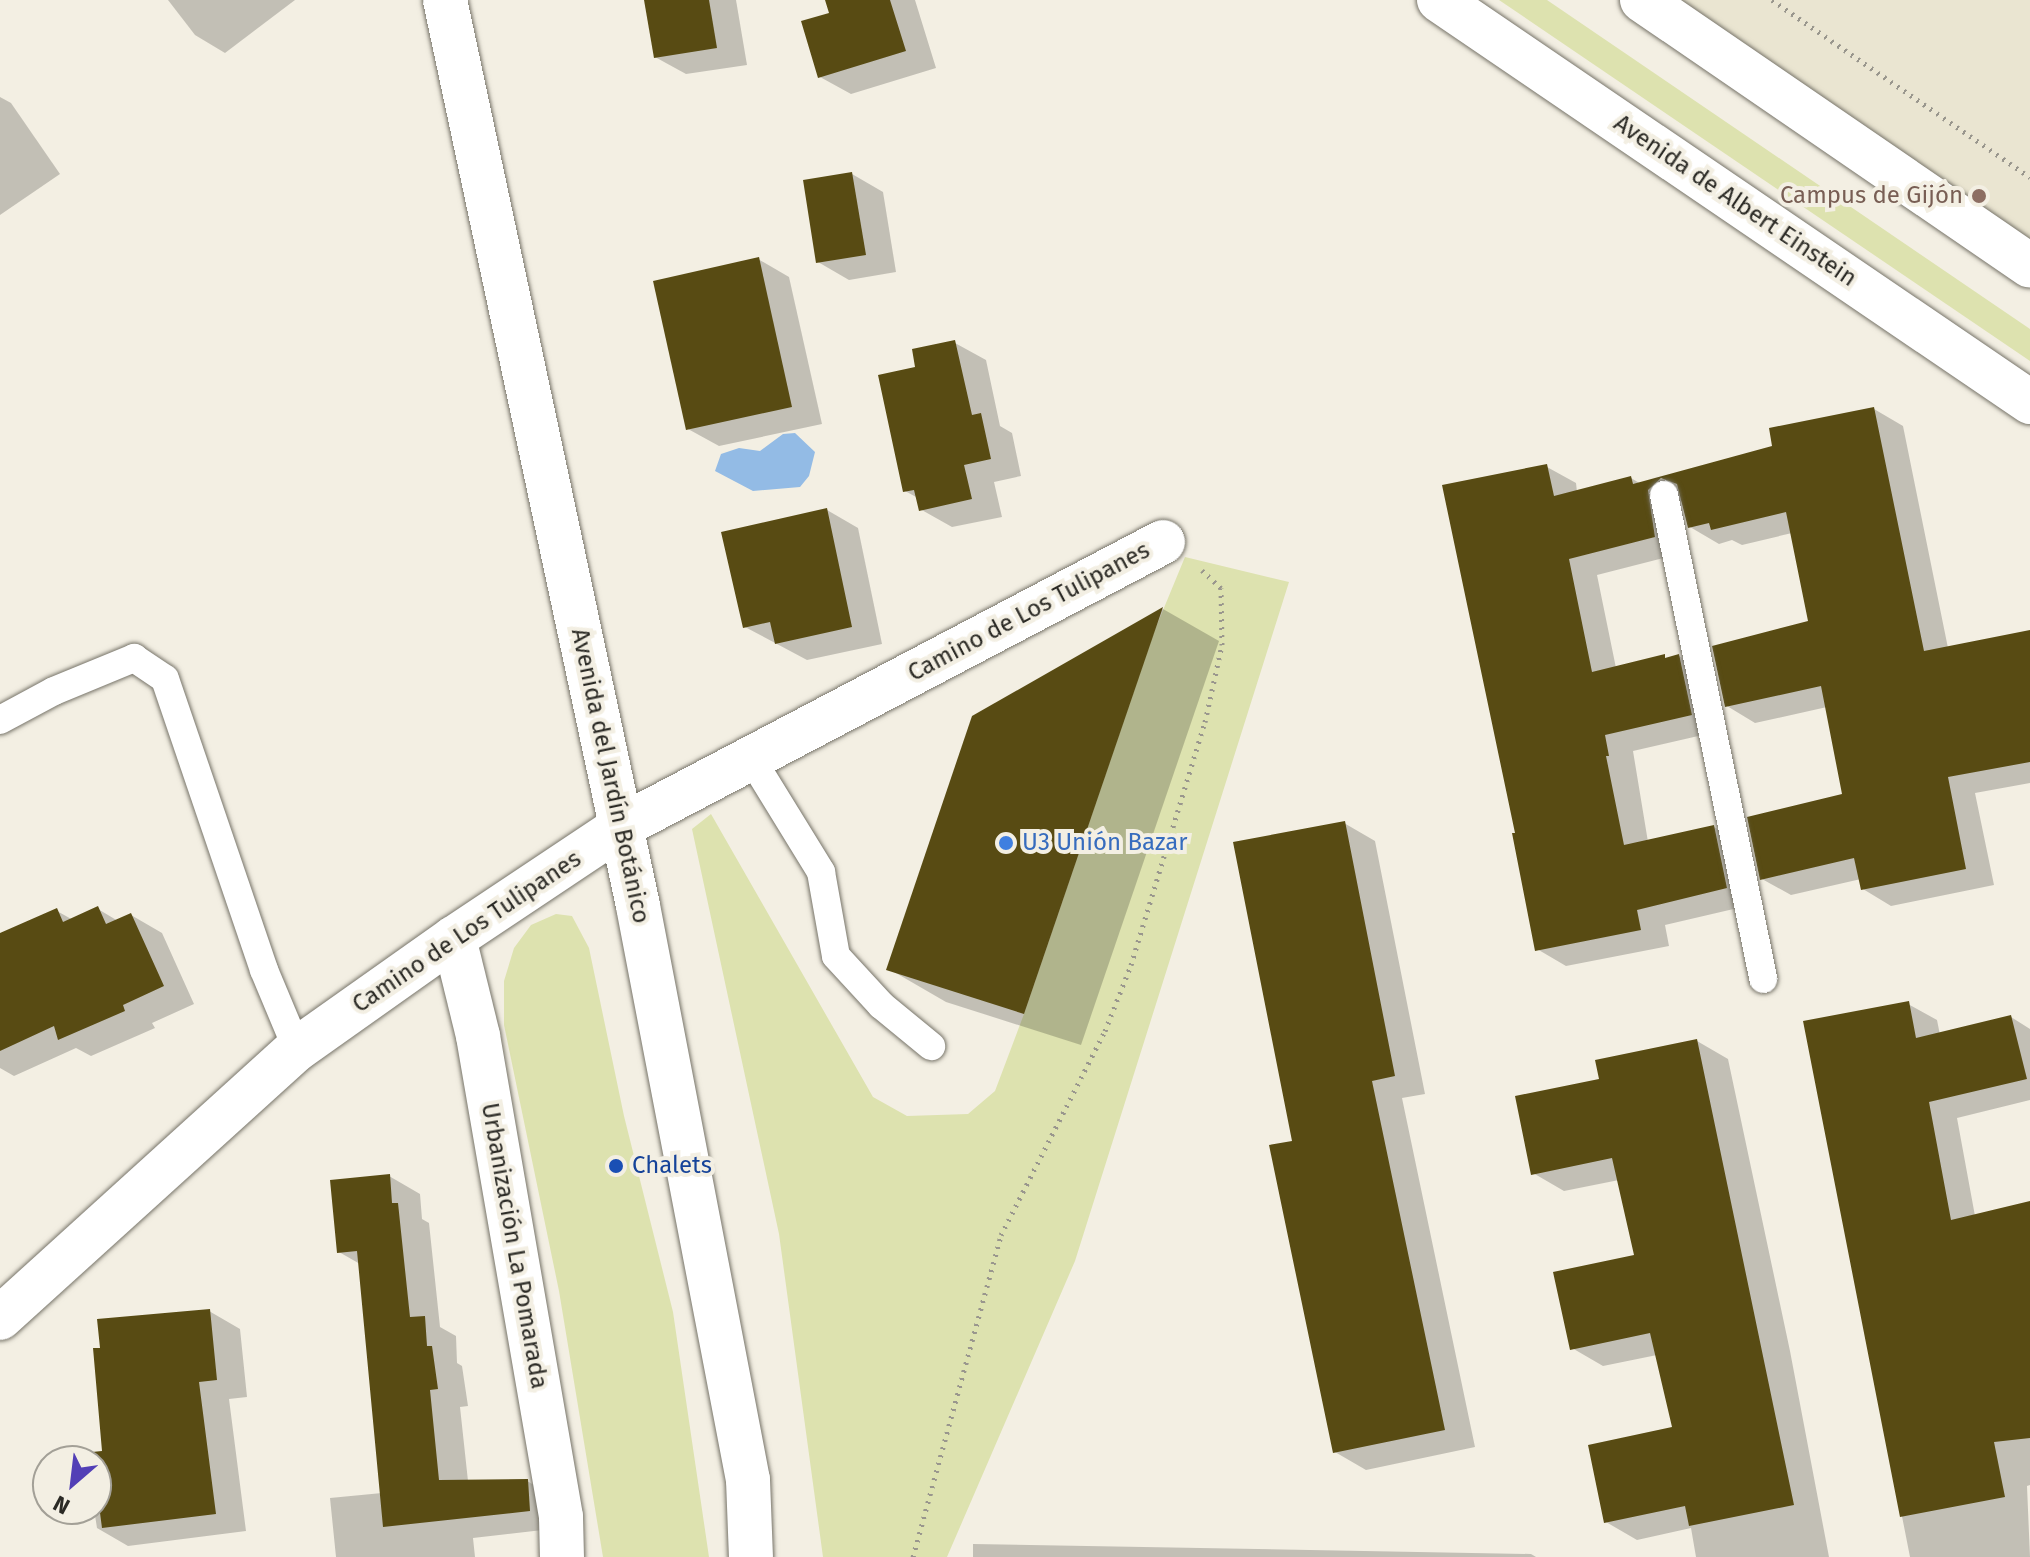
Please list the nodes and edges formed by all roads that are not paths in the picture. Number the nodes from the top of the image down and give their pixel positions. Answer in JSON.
{"nodes":[{"id":1,"x":445,"y":0,"type":"edge"},
{"id":2,"x":1439,"y":0,"type":"edge"},
{"id":3,"x":1642,"y":0,"type":"edge"},
{"id":4,"x":2030,"y":266,"type":"edge"},
{"id":5,"x":2030,"y":402,"type":"edge"},
{"id":6,"x":1664,"y":495,"type":"dead end"},
{"id":7,"x":1163,"y":542,"type":"road end"},
{"id":8,"x":0,"y":720,"type":"edge"},
{"id":9,"x":751,"y":758,"type":"junction"},
{"id":10,"x":622,"y":826,"type":"junction"},
{"id":11,"x":454,"y":938,"type":"junction"},
{"id":12,"x":1763,"y":979,"type":"dead end"},
{"id":13,"x":931,"y":1046,"type":"dead end"},
{"id":14,"x":297,"y":1049,"type":"junction"},
{"id":15,"x":0,"y":1318,"type":"edge"},
{"id":16,"x":562,"y":1557,"type":"edge"},
{"id":17,"x":751,"y":1557,"type":"edge"}],
"edges":[{"from":1,"to":10,"type":"main road","name":"Avenida del Jardín Botánico"},
{"from":2,"to":5,"type":"main road","name":"Avenida de Albert Einstein"},
{"from":3,"to":4,"type":"main road"},
{"from":6,"to":12,"type":"lane"},
{"from":7,"to":9,"type":"main road","name":"Camino de Los Tulipanes"},
{"from":8,"to":14,"type":"lane"},
{"from":9,"to":10,"type":"main road","name":"Camino de Los Tulipanes"},
{"from":9,"to":13,"type":"lane"},
{"from":10,"to":11,"type":"main road","name":"Camino de Los Tulipanes"},
{"from":10,"to":17,"type":"main road","name":"Avenida del Jardín Botánico"},
{"from":11,"to":14,"type":"main road","name":"Camino de Los Tulipanes"},
{"from":11,"to":16,"type":"main road","name":"Urbanización La Pomarada"},
{"from":14,"to":15,"type":"main road","name":"Camino de Los Tulipanes"}]}
